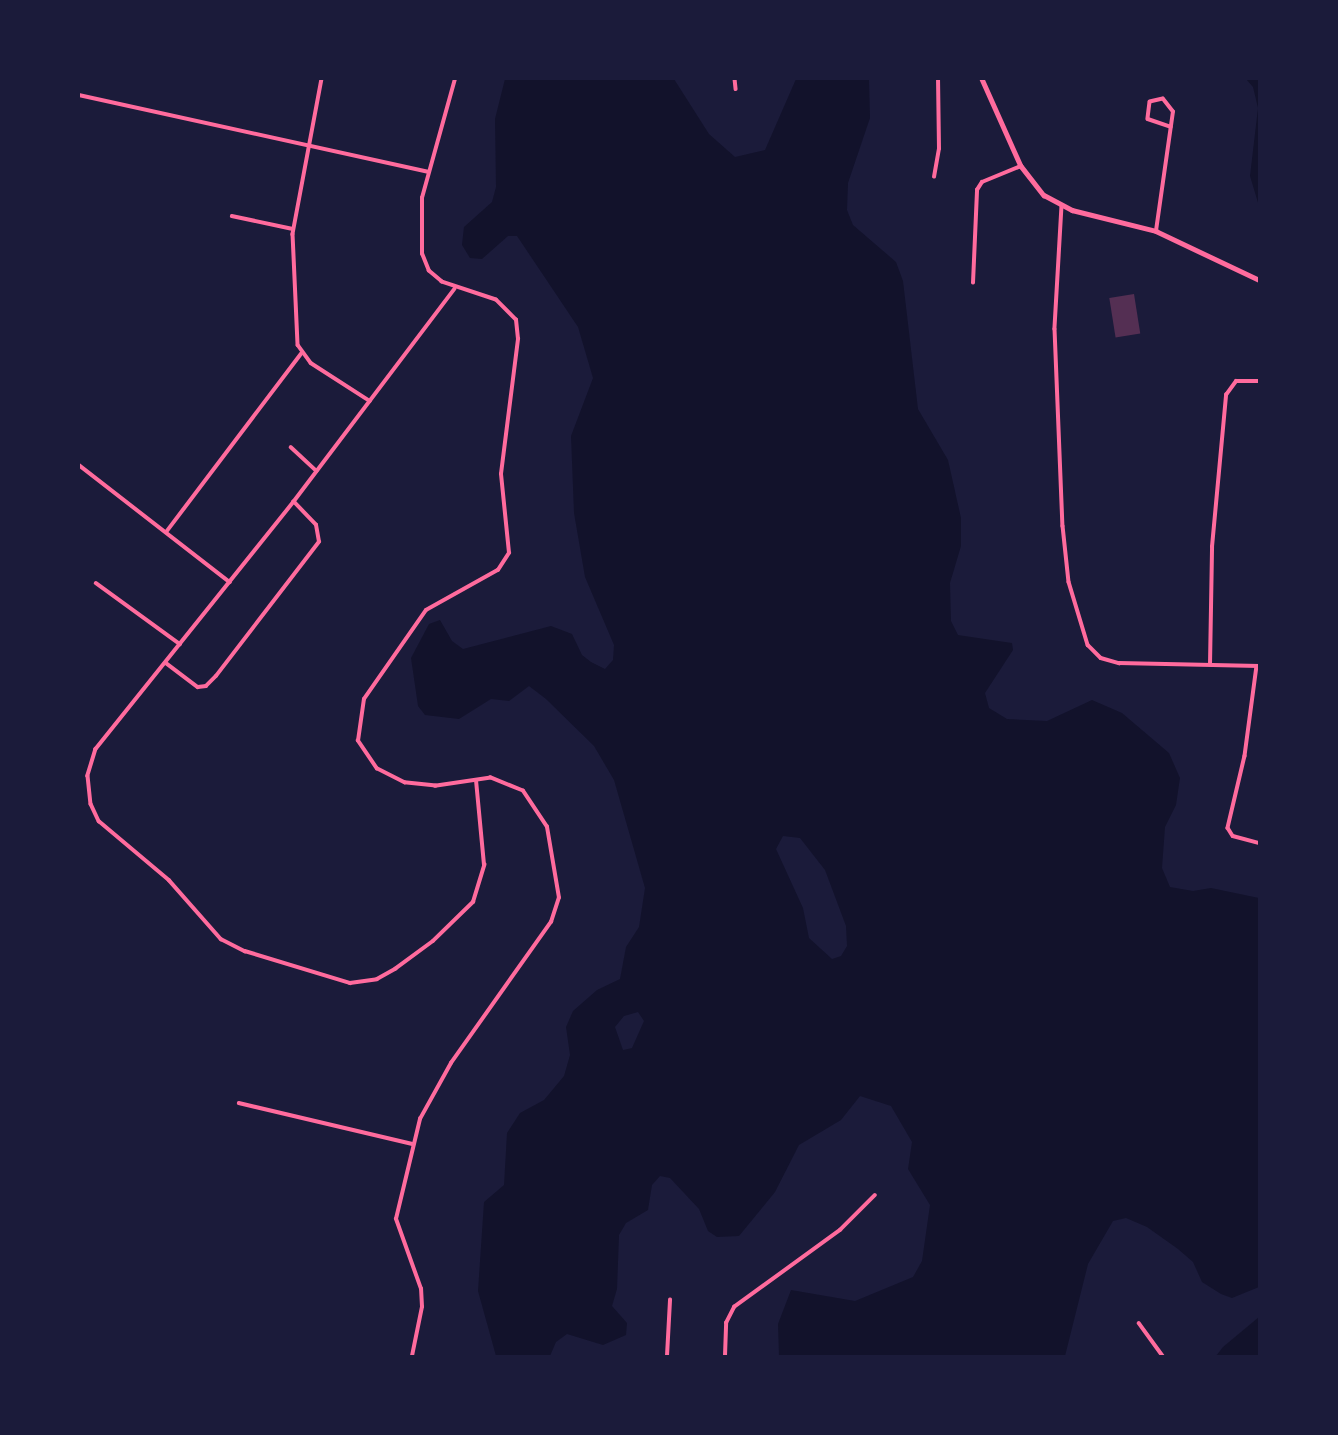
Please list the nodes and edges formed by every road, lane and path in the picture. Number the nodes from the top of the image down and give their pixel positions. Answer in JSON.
{"nodes":[{"id":1,"x":322,"y":79,"type":"edge"},
{"id":2,"x":455,"y":79,"type":"edge"},
{"id":3,"x":734,"y":79,"type":"edge"},
{"id":4,"x":938,"y":79,"type":"edge"},
{"id":5,"x":982,"y":79,"type":"edge"},
{"id":6,"x":736,"y":89,"type":"dead end"},
{"id":7,"x":79,"y":95,"type":"edge"},
{"id":8,"x":1171,"y":127,"type":"junction"},
{"id":9,"x":308,"y":149,"type":"junction"},
{"id":10,"x":1021,"y":166,"type":"junction"},
{"id":11,"x":428,"y":172,"type":"junction"},
{"id":12,"x":934,"y":177,"type":"dead end"},
{"id":13,"x":1062,"y":206,"type":"junction"},
{"id":14,"x":232,"y":216,"type":"dead end"},
{"id":15,"x":293,"y":229,"type":"junction"},
{"id":16,"x":1156,"y":231,"type":"junction"},
{"id":17,"x":1259,"y":280,"type":"edge"},
{"id":18,"x":973,"y":284,"type":"dead end"},
{"id":19,"x":455,"y":289,"type":"junction"},
{"id":20,"x":300,"y":354,"type":"junction"},
{"id":21,"x":1259,"y":381,"type":"edge"},
{"id":22,"x":370,"y":401,"type":"junction"},
{"id":23,"x":291,"y":447,"type":"dead end"},
{"id":24,"x":79,"y":465,"type":"edge"},
{"id":25,"x":317,"y":471,"type":"junction"},
{"id":26,"x":294,"y":502,"type":"junction"},
{"id":27,"x":167,"y":531,"type":"junction"},
{"id":28,"x":230,"y":582,"type":"junction"},
{"id":29,"x":96,"y":583,"type":"dead end"},
{"id":30,"x":180,"y":644,"type":"junction"},
{"id":31,"x":166,"y":663,"type":"junction"},
{"id":32,"x":1210,"y":665,"type":"junction"},
{"id":33,"x":1258,"y":666,"type":"edge"},
{"id":34,"x":476,"y":781,"type":"junction"},
{"id":35,"x":1257,"y":844,"type":"edge"},
{"id":36,"x":239,"y":1103,"type":"dead end"},
{"id":37,"x":412,"y":1144,"type":"junction"},
{"id":38,"x":875,"y":1195,"type":"dead end"},
{"id":39,"x":670,"y":1300,"type":"dead end"},
{"id":40,"x":1139,"y":1323,"type":"dead end"},
{"id":41,"x":412,"y":1356,"type":"edge"},
{"id":42,"x":667,"y":1356,"type":"edge"},
{"id":43,"x":725,"y":1356,"type":"edge"},
{"id":44,"x":1163,"y":1356,"type":"edge"}],
"edges":[{"from":1,"to":9,"type":"street"},
{"from":2,"to":11,"type":"street"},
{"from":3,"to":6,"type":"street"},
{"from":4,"to":12,"type":"street"},
{"from":5,"to":10,"type":"street"},
{"from":7,"to":9,"type":"street"},
{"from":8,"to":8,"type":"street"},
{"from":8,"to":16,"type":"street"},
{"from":9,"to":11,"type":"street"},
{"from":9,"to":15,"type":"street"},
{"from":10,"to":13,"type":"street"},
{"from":10,"to":18,"type":"street"},
{"from":11,"to":19,"type":"street"},
{"from":13,"to":16,"type":"street"},
{"from":13,"to":32,"type":"street"},
{"from":14,"to":15,"type":"street"},
{"from":15,"to":20,"type":"street"},
{"from":16,"to":17,"type":"street"},
{"from":19,"to":22,"type":"street"},
{"from":19,"to":34,"type":"street"},
{"from":20,"to":22,"type":"street"},
{"from":20,"to":27,"type":"street"},
{"from":21,"to":32,"type":"street"},
{"from":22,"to":25,"type":"street"},
{"from":23,"to":25,"type":"street"},
{"from":24,"to":27,"type":"street"},
{"from":25,"to":26,"type":"street"},
{"from":26,"to":28,"type":"street"},
{"from":26,"to":31,"type":"street"},
{"from":27,"to":28,"type":"street"},
{"from":28,"to":30,"type":"street"},
{"from":29,"to":30,"type":"street"},
{"from":30,"to":31,"type":"street"},
{"from":31,"to":34,"type":"street"},
{"from":32,"to":33,"type":"street"},
{"from":33,"to":35,"type":"street"},
{"from":34,"to":37,"type":"street"},
{"from":36,"to":37,"type":"street"},
{"from":37,"to":41,"type":"street"},
{"from":38,"to":43,"type":"street"},
{"from":39,"to":42,"type":"street"},
{"from":40,"to":44,"type":"street"}]}
